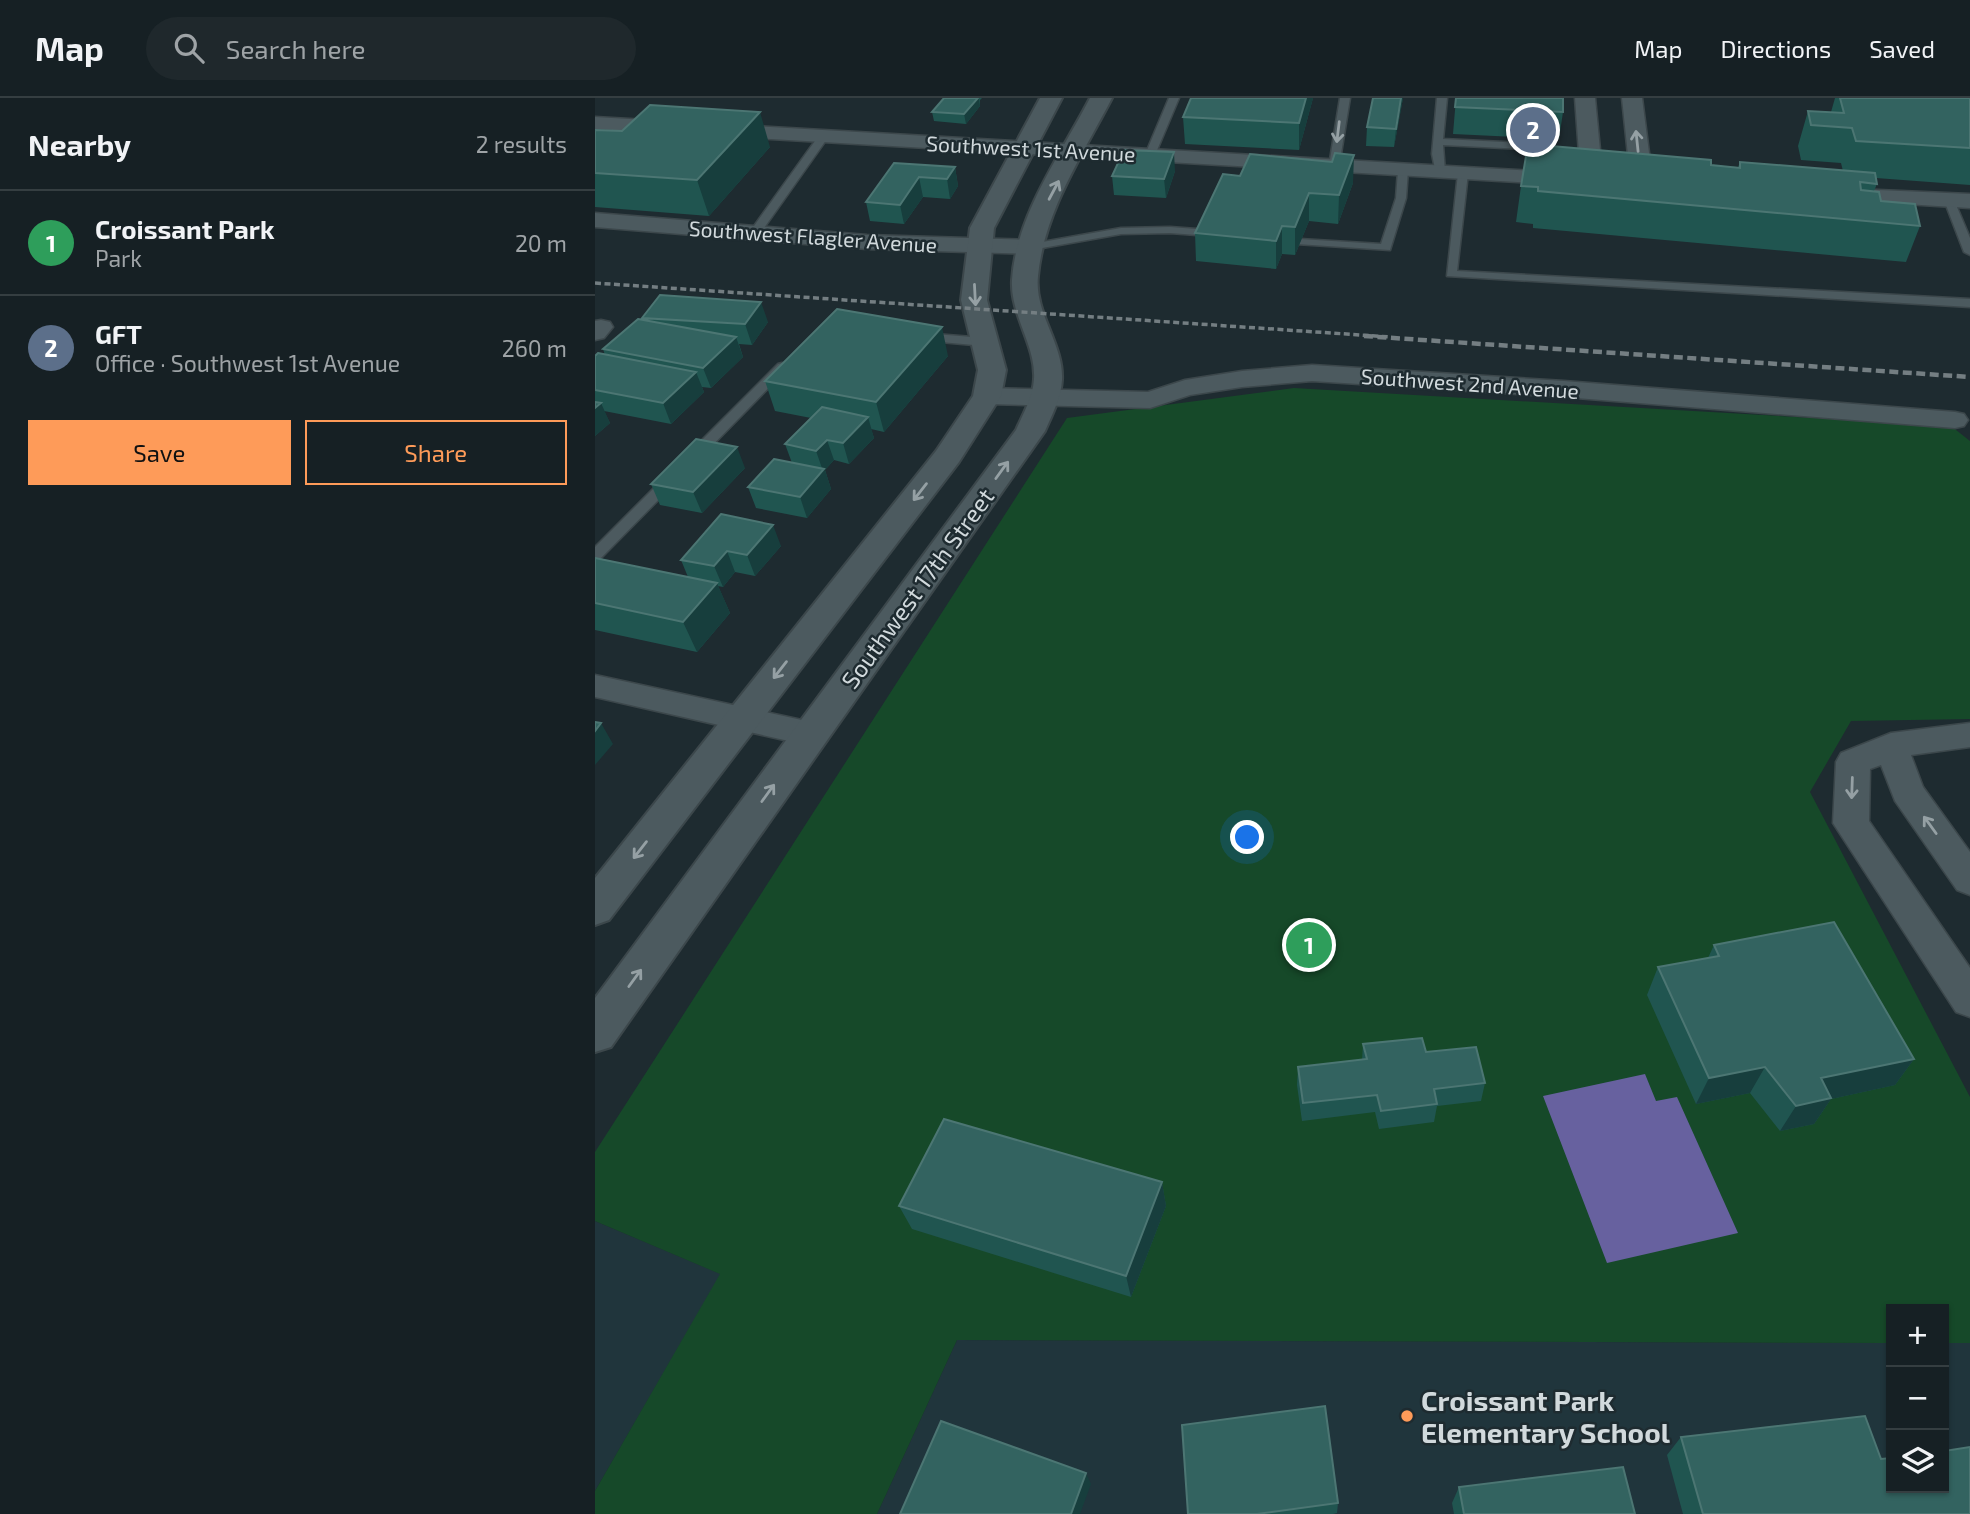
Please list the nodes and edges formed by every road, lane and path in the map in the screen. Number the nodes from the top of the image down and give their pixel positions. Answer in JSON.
{"nodes":[{"id":1,"x":1051,"y":98,"type":"edge"},
{"id":2,"x":1101,"y":98,"type":"edge"},
{"id":3,"x":1174,"y":98,"type":"edge"},
{"id":4,"x":1345,"y":98,"type":"edge"},
{"id":5,"x":1442,"y":98,"type":"edge"},
{"id":6,"x":1585,"y":98,"type":"edge"},
{"id":7,"x":1632,"y":98,"type":"edge"},
{"id":8,"x":595,"y":123,"type":"edge"},
{"id":9,"x":824,"y":136,"type":"junction"},
{"id":10,"x":1438,"y":142,"type":"junction"},
{"id":11,"x":1524,"y":146,"type":"dead end"},
{"id":12,"x":1023,"y":148,"type":"junction"},
{"id":13,"x":1075,"y":151,"type":"junction"},
{"id":14,"x":1150,"y":155,"type":"junction"},
{"id":15,"x":1334,"y":166,"type":"junction"},
{"id":16,"x":1403,"y":170,"type":"junction"},
{"id":17,"x":1440,"y":172,"type":"junction"},
{"id":18,"x":1463,"y":173,"type":"junction"},
{"id":19,"x":1592,"y":181,"type":"junction"},
{"id":20,"x":1809,"y":193,"type":"edge"},
{"id":21,"x":1960,"y":201,"type":"edge"},
{"id":22,"x":595,"y":220,"type":"edge"},
{"id":23,"x":755,"y":233,"type":"junction"},
{"id":24,"x":1209,"y":233,"type":"edge"},
{"id":25,"x":1300,"y":242,"type":"edge"},
{"id":26,"x":1031,"y":247,"type":"junction"},
{"id":27,"x":979,"y":248,"type":"junction"},
{"id":28,"x":1970,"y":252,"type":"edge"},
{"id":29,"x":1970,"y":303,"type":"edge"},
{"id":30,"x":908,"y":336,"type":"edge"},
{"id":31,"x":985,"y":342,"type":"junction"},
{"id":32,"x":795,"y":354,"type":"edge"},
{"id":33,"x":987,"y":396,"type":"junction"},
{"id":34,"x":1044,"y":397,"type":"junction"},
{"id":35,"x":1962,"y":423,"type":"edge"},
{"id":36,"x":595,"y":556,"type":"edge"},
{"id":37,"x":595,"y":685,"type":"edge"},
{"id":38,"x":741,"y":720,"type":"junction"},
{"id":39,"x":811,"y":734,"type":"junction"},
{"id":40,"x":1970,"y":735,"type":"edge"},
{"id":41,"x":1891,"y":745,"type":"junction"},
{"id":42,"x":1970,"y":880,"type":"edge"},
{"id":43,"x":595,"y":908,"type":"edge"},
{"id":44,"x":1970,"y":1000,"type":"edge"},
{"id":45,"x":595,"y":1033,"type":"edge"}],
"edges":[{"from":1,"to":12,"type":"main road"},
{"from":2,"to":13,"type":"main road","name":"Southwest 17th Street"},
{"from":3,"to":14,"type":"lane"},
{"from":4,"to":15,"type":"lane","one_way":true},
{"from":5,"to":10,"type":"lane"},
{"from":6,"to":19,"type":"street"},
{"from":19,"to":7,"type":"street","name":"Southwest 1st Avenue","one_way":true},
{"from":8,"to":9,"type":"street","name":"Southwest 1st Avenue"},
{"from":9,"to":12,"type":"street","name":"Southwest 1st Avenue"},
{"from":9,"to":23,"type":"lane"},
{"from":10,"to":11,"type":"lane"},
{"from":10,"to":17,"type":"lane"},
{"from":12,"to":13,"type":"street","name":"Southwest 1st Avenue"},
{"from":12,"to":27,"type":"main road"},
{"from":13,"to":14,"type":"street","name":"Southwest 1st Avenue"},
{"from":26,"to":13,"type":"main road","name":"Southwest 17th Street","one_way":true},
{"from":14,"to":15,"type":"street","name":"Southwest 1st Avenue"},
{"from":15,"to":16,"type":"street","name":"Southwest 1st Avenue"},
{"from":16,"to":17,"type":"street","name":"Southwest 1st Avenue"},
{"from":16,"to":25,"type":"lane"},
{"from":17,"to":18,"type":"street","name":"Southwest 1st Avenue"},
{"from":18,"to":19,"type":"street","name":"Southwest 1st Avenue"},
{"from":18,"to":29,"type":"lane"},
{"from":20,"to":21,"type":"street"},
{"from":21,"to":28,"type":"lane"},
{"from":22,"to":23,"type":"street","name":"Southwest Flagler Avenue"},
{"from":23,"to":27,"type":"street","name":"Southwest Flagler Avenue"},
{"from":24,"to":26,"type":"lane"},
{"from":26,"to":27,"type":"street","name":"Southwest Flagler Avenue"},
{"from":26,"to":34,"type":"main road","name":"Southwest 17th Street"},
{"from":27,"to":31,"type":"main road","one_way":true},
{"from":30,"to":31,"type":"lane"},
{"from":31,"to":33,"type":"main road"},
{"from":32,"to":36,"type":"lane"},
{"from":33,"to":34,"type":"street","name":"Southwest 2nd Avenue"},
{"from":33,"to":38,"type":"main road","one_way":true},
{"from":34,"to":35,"type":"street","name":"Southwest 2nd Avenue"},
{"from":39,"to":34,"type":"main road","name":"Southwest 17th Street","one_way":true},
{"from":37,"to":38,"type":"street"},
{"from":38,"to":39,"type":"street"},
{"from":38,"to":43,"type":"main road","one_way":true},
{"from":45,"to":39,"type":"main road","name":"Southwest 17th Street","one_way":true},
{"from":40,"to":41,"type":"street"},
{"from":42,"to":41,"type":"street","one_way":true},
{"from":41,"to":44,"type":"street","one_way":true}]}
